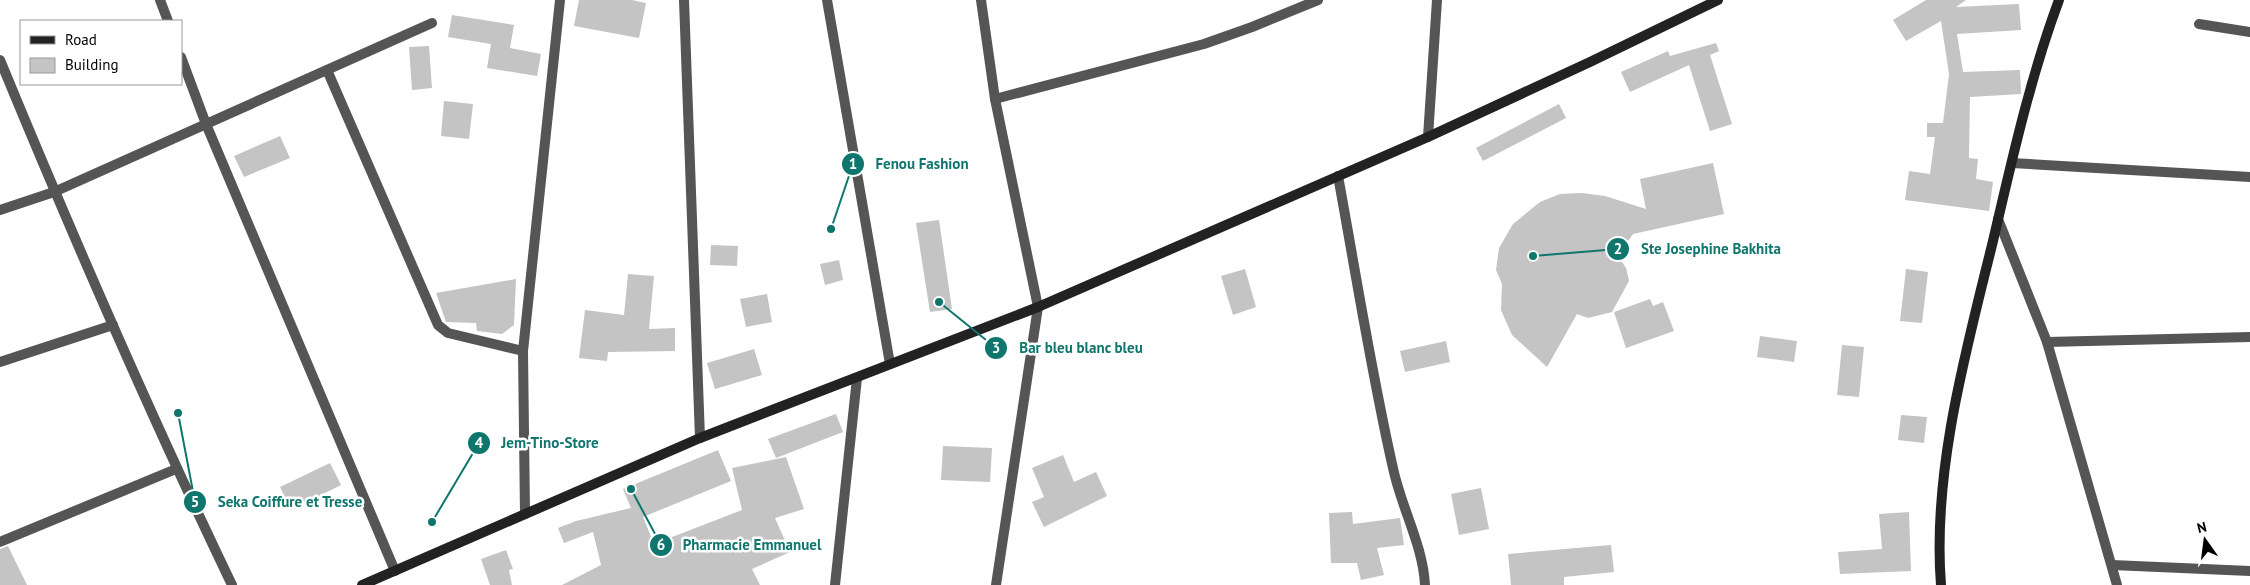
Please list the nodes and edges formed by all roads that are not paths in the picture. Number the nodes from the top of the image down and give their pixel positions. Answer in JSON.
{"nodes":[{"id":1,"x":160,"y":0,"type":"edge"},
{"id":2,"x":560,"y":0,"type":"edge"},
{"id":3,"x":684,"y":0,"type":"edge"},
{"id":4,"x":827,"y":0,"type":"edge"},
{"id":5,"x":981,"y":0,"type":"edge"},
{"id":6,"x":1318,"y":0,"type":"edge"},
{"id":7,"x":1437,"y":0,"type":"edge"},
{"id":8,"x":1718,"y":0,"type":"edge"},
{"id":9,"x":2059,"y":0,"type":"edge"},
{"id":10,"x":168,"y":20,"type":"edge"},
{"id":11,"x":432,"y":23,"type":"dead end"},
{"id":12,"x":2199,"y":24,"type":"dead end"},
{"id":13,"x":2250,"y":32,"type":"edge"},
{"id":14,"x":0,"y":60,"type":"edge"},
{"id":15,"x":182,"y":61,"type":"edge"},
{"id":16,"x":327,"y":70,"type":"junction"},
{"id":17,"x":995,"y":99,"type":"junction"},
{"id":18,"x":206,"y":124,"type":"junction"},
{"id":19,"x":1428,"y":137,"type":"junction"},
{"id":20,"x":2012,"y":163,"type":"junction"},
{"id":21,"x":1338,"y":176,"type":"junction"},
{"id":22,"x":2250,"y":177,"type":"edge"},
{"id":23,"x":54,"y":192,"type":"junction"},
{"id":24,"x":0,"y":210,"type":"edge"},
{"id":25,"x":1998,"y":219,"type":"junction"},
{"id":26,"x":1038,"y":307,"type":"junction"},
{"id":27,"x":113,"y":325,"type":"junction"},
{"id":28,"x":2250,"y":337,"type":"edge"},
{"id":29,"x":2047,"y":342,"type":"junction"},
{"id":30,"x":524,"y":350,"type":"junction"},
{"id":31,"x":0,"y":362,"type":"edge"},
{"id":32,"x":890,"y":364,"type":"junction"},
{"id":33,"x":857,"y":378,"type":"junction"},
{"id":34,"x":700,"y":438,"type":"junction"},
{"id":35,"x":176,"y":469,"type":"junction"},
{"id":36,"x":525,"y":514,"type":"junction"},
{"id":37,"x":0,"y":542,"type":"edge"},
{"id":38,"x":2112,"y":565,"type":"junction"},
{"id":39,"x":395,"y":570,"type":"junction"},
{"id":40,"x":2250,"y":571,"type":"edge"},
{"id":41,"x":836,"y":582,"type":"edge"},
{"id":42,"x":232,"y":585,"type":"edge"},
{"id":43,"x":362,"y":585,"type":"edge"},
{"id":44,"x":824,"y":585,"type":"edge"},
{"id":45,"x":996,"y":585,"type":"edge"},
{"id":46,"x":1425,"y":585,"type":"edge"},
{"id":47,"x":1941,"y":585,"type":"edge"},
{"id":48,"x":2117,"y":585,"type":"edge"}],
"edges":[{"from":1,"to":10,"type":"street"},
{"from":2,"to":30,"type":"street"},
{"from":3,"to":34,"type":"street"},
{"from":4,"to":32,"type":"street"},
{"from":5,"to":17,"type":"street"},
{"from":6,"to":17,"type":"street"},
{"from":7,"to":19,"type":"street"},
{"from":8,"to":19,"type":"main road"},
{"from":9,"to":20,"type":"main road"},
{"from":11,"to":16,"type":"street"},
{"from":12,"to":13,"type":"street"},
{"from":14,"to":23,"type":"street"},
{"from":15,"to":18,"type":"street"},
{"from":16,"to":18,"type":"street"},
{"from":16,"to":30,"type":"street"},
{"from":17,"to":26,"type":"street"},
{"from":18,"to":23,"type":"street"},
{"from":18,"to":39,"type":"street"},
{"from":19,"to":21,"type":"main road"},
{"from":20,"to":22,"type":"street"},
{"from":20,"to":25,"type":"main road"},
{"from":21,"to":26,"type":"main road"},
{"from":21,"to":46,"type":"street"},
{"from":23,"to":24,"type":"street"},
{"from":23,"to":27,"type":"street"},
{"from":25,"to":29,"type":"street"},
{"from":25,"to":47,"type":"main road"},
{"from":26,"to":32,"type":"main road"},
{"from":26,"to":45,"type":"street"},
{"from":27,"to":31,"type":"street"},
{"from":27,"to":35,"type":"street"},
{"from":28,"to":29,"type":"street"},
{"from":29,"to":38,"type":"street"},
{"from":30,"to":36,"type":"street"},
{"from":32,"to":33,"type":"main road"},
{"from":33,"to":34,"type":"main road"},
{"from":33,"to":41,"type":"street"},
{"from":34,"to":36,"type":"main road"},
{"from":35,"to":37,"type":"street"},
{"from":35,"to":42,"type":"street"},
{"from":36,"to":39,"type":"main road"},
{"from":38,"to":40,"type":"street"},
{"from":38,"to":48,"type":"street"},
{"from":39,"to":43,"type":"main road"},
{"from":41,"to":44,"type":"street"}]}
